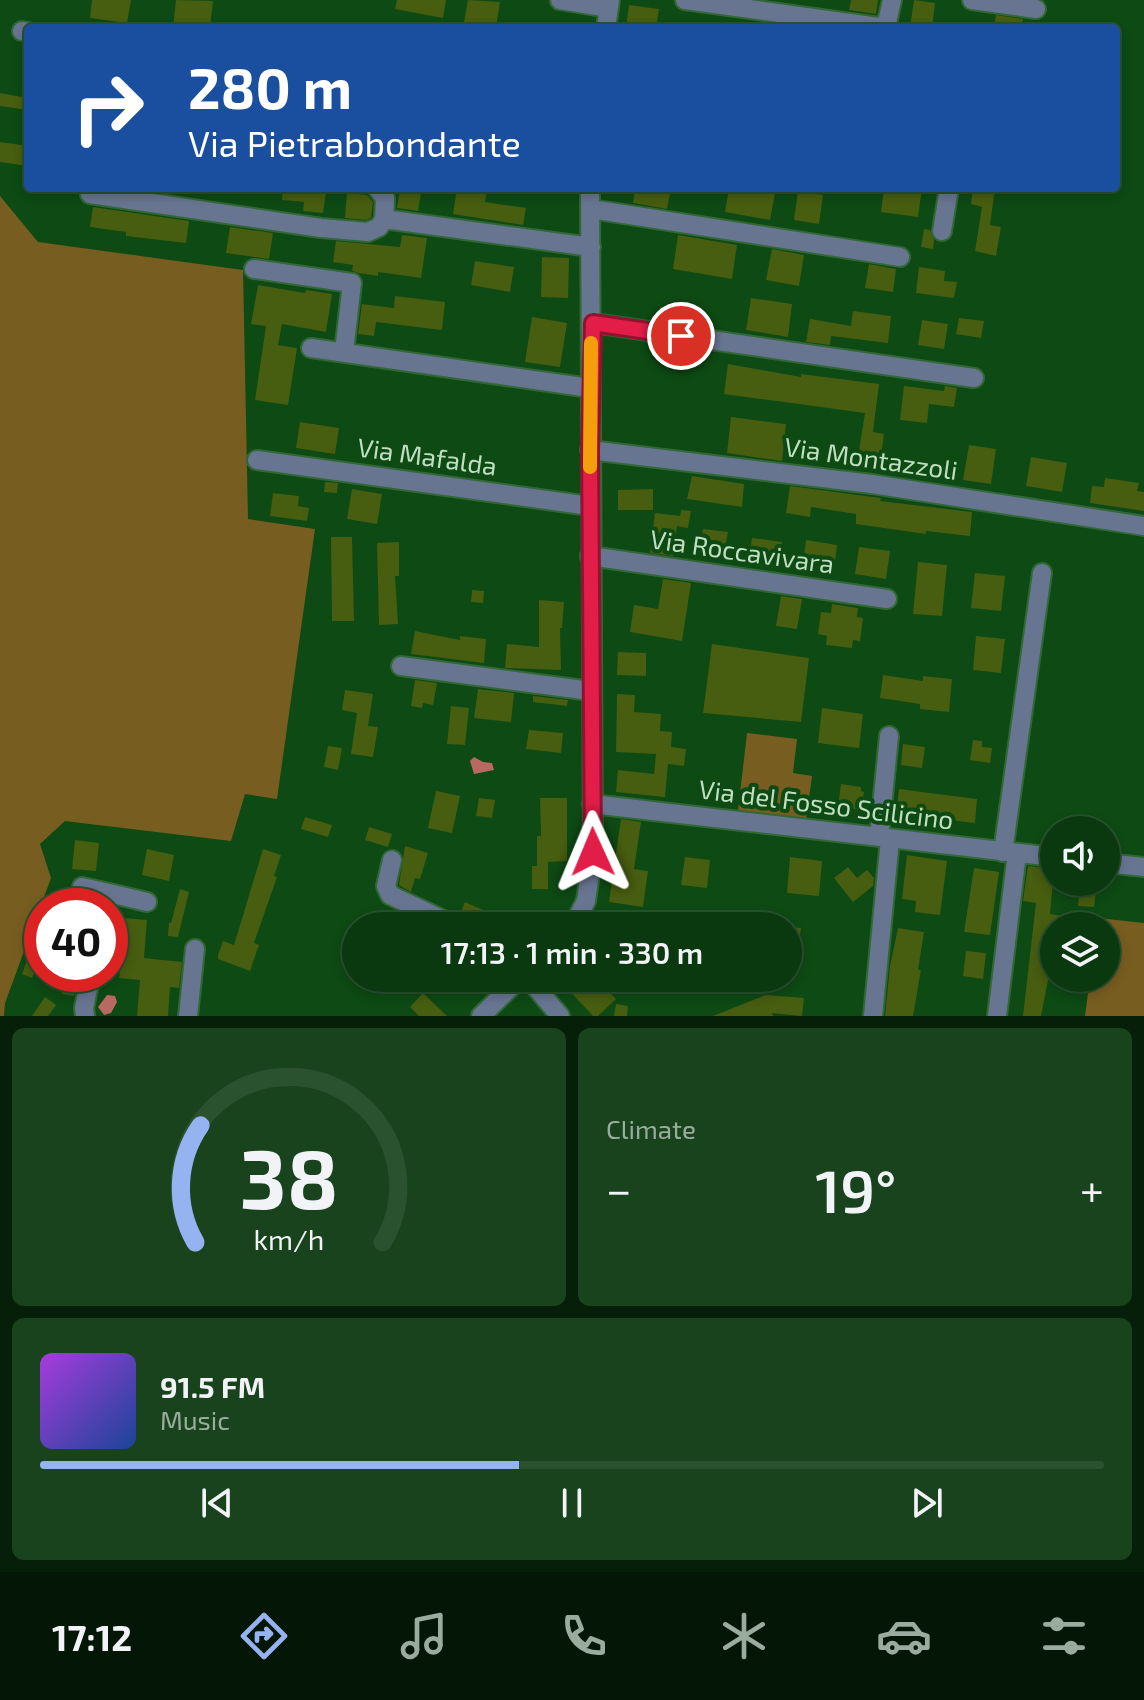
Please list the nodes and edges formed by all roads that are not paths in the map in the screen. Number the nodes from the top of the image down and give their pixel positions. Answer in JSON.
{"nodes":[{"id":1,"x":560,"y":0,"type":"edge"},
{"id":2,"x":685,"y":0,"type":"edge"},
{"id":3,"x":892,"y":0,"type":"edge"},
{"id":4,"x":972,"y":0,"type":"edge"},
{"id":5,"x":610,"y":4,"type":"edge"},
{"id":6,"x":1036,"y":9,"type":"dead end"},
{"id":7,"x":607,"y":24,"type":"edge"},
{"id":8,"x":857,"y":24,"type":"edge"},
{"id":9,"x":885,"y":24,"type":"edge"},
{"id":10,"x":380,"y":192,"type":"edge"},
{"id":11,"x":590,"y":192,"type":"edge"},
{"id":12,"x":948,"y":192,"type":"edge"},
{"id":13,"x":90,"y":194,"type":"dead end"},
{"id":14,"x":591,"y":209,"type":"junction"},
{"id":15,"x":384,"y":219,"type":"junction"},
{"id":16,"x":942,"y":231,"type":"dead end"},
{"id":17,"x":591,"y":247,"type":"junction"},
{"id":18,"x":900,"y":257,"type":"dead end"},
{"id":19,"x":254,"y":269,"type":"dead end"},
{"id":20,"x":593,"y":323,"type":"junction"},
{"id":21,"x":311,"y":348,"type":"dead end"},
{"id":22,"x":344,"y":352,"type":"junction"},
{"id":23,"x":974,"y":378,"type":"dead end"},
{"id":24,"x":590,"y":388,"type":"junction"},
{"id":25,"x":590,"y":450,"type":"junction"},
{"id":26,"x":257,"y":460,"type":"dead end"},
{"id":27,"x":590,"y":506,"type":"junction"},
{"id":28,"x":1144,"y":526,"type":"edge"},
{"id":29,"x":590,"y":556,"type":"junction"},
{"id":30,"x":1042,"y":573,"type":"dead end"},
{"id":31,"x":887,"y":599,"type":"dead end"},
{"id":32,"x":401,"y":666,"type":"dead end"},
{"id":33,"x":591,"y":691,"type":"junction"},
{"id":34,"x":889,"y":736,"type":"dead end"},
{"id":35,"x":592,"y":804,"type":"junction"},
{"id":36,"x":884,"y":838,"type":"junction"},
{"id":37,"x":1010,"y":852,"type":"junction"},
{"id":38,"x":1040,"y":855,"type":"edge"},
{"id":39,"x":392,"y":860,"type":"dead end"},
{"id":40,"x":1120,"y":864,"type":"edge"},
{"id":41,"x":1144,"y":867,"type":"edge"},
{"id":42,"x":128,"y":901,"type":"edge"},
{"id":43,"x":147,"y":902,"type":"dead end"},
{"id":44,"x":426,"y":912,"type":"edge"},
{"id":45,"x":581,"y":912,"type":"edge"},
{"id":46,"x":195,"y":949,"type":"dead end"},
{"id":47,"x":87,"y":992,"type":"edge"},
{"id":48,"x":506,"y":992,"type":"edge"},
{"id":49,"x":540,"y":992,"type":"edge"},
{"id":50,"x":85,"y":1016,"type":"edge"},
{"id":51,"x":188,"y":1016,"type":"edge"},
{"id":52,"x":481,"y":1016,"type":"edge"},
{"id":53,"x":560,"y":1016,"type":"edge"},
{"id":54,"x":873,"y":1016,"type":"edge"},
{"id":55,"x":997,"y":1016,"type":"edge"}],
"edges":[{"from":1,"to":5,"type":"street"},
{"from":2,"to":8,"type":"street"},
{"from":3,"to":9,"type":"street"},
{"from":4,"to":6,"type":"street"},
{"from":5,"to":7,"type":"street"},
{"from":10,"to":15,"type":"street"},
{"from":11,"to":14,"type":"street"},
{"from":12,"to":16,"type":"street"},
{"from":13,"to":15,"type":"street"},
{"from":14,"to":17,"type":"street"},
{"from":14,"to":18,"type":"street"},
{"from":15,"to":17,"type":"street"},
{"from":17,"to":20,"type":"street"},
{"from":19,"to":22,"type":"street"},
{"from":20,"to":23,"type":"street"},
{"from":20,"to":24,"type":"street"},
{"from":21,"to":22,"type":"street"},
{"from":22,"to":24,"type":"street"},
{"from":24,"to":25,"type":"street"},
{"from":25,"to":27,"type":"street"},
{"from":25,"to":28,"type":"street","name":"Via Montazzoli"},
{"from":26,"to":27,"type":"street","name":"Via Mafalda"},
{"from":27,"to":29,"type":"street"},
{"from":29,"to":31,"type":"street","name":"Via Roccavivara"},
{"from":29,"to":33,"type":"street"},
{"from":30,"to":37,"type":"street"},
{"from":32,"to":33,"type":"street"},
{"from":33,"to":35,"type":"street"},
{"from":34,"to":36,"type":"street"},
{"from":35,"to":36,"type":"street","name":"Via del Fosso Scilicino"},
{"from":35,"to":45,"type":"street"},
{"from":36,"to":37,"type":"street","name":"Via del Fosso Scilicino"},
{"from":36,"to":54,"type":"street"},
{"from":37,"to":38,"type":"street","name":"Via del Fosso Scilicino"},
{"from":37,"to":55,"type":"street"},
{"from":39,"to":44,"type":"street"},
{"from":40,"to":41,"type":"street"},
{"from":42,"to":43,"type":"street"},
{"from":46,"to":51,"type":"street"},
{"from":47,"to":50,"type":"street"},
{"from":48,"to":52,"type":"street"},
{"from":49,"to":53,"type":"street"}]}
